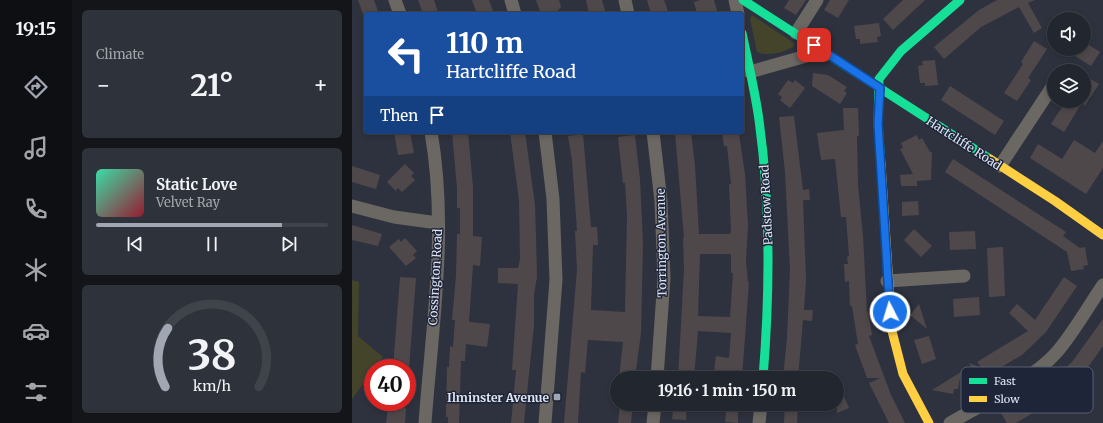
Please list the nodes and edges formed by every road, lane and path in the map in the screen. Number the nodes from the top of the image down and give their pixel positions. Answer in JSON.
{"nodes":[{"id":1,"x":395,"y":0,"type":"edge"},
{"id":2,"x":511,"y":0,"type":"edge"},
{"id":3,"x":624,"y":0,"type":"edge"},
{"id":4,"x":735,"y":0,"type":"edge"},
{"id":5,"x":743,"y":0,"type":"edge"},
{"id":6,"x":817,"y":0,"type":"edge"},
{"id":7,"x":960,"y":0,"type":"edge"},
{"id":8,"x":399,"y":12,"type":"edge"},
{"id":9,"x":514,"y":12,"type":"edge"},
{"id":10,"x":627,"y":12,"type":"edge"},
{"id":11,"x":738,"y":12,"type":"edge"},
{"id":12,"x":796,"y":33,"type":"junction"},
{"id":13,"x":744,"y":43,"type":"edge"},
{"id":14,"x":824,"y":51,"type":"junction"},
{"id":15,"x":750,"y":72,"type":"junction"},
{"id":16,"x":880,"y":88,"type":"junction"},
{"id":17,"x":1047,"y":95,"type":"edge"},
{"id":18,"x":431,"y":134,"type":"edge"},
{"id":19,"x":545,"y":134,"type":"edge"},
{"id":20,"x":653,"y":134,"type":"edge"},
{"id":21,"x":1000,"y":166,"type":"junction"},
{"id":22,"x":352,"y":206,"type":"edge"},
{"id":23,"x":438,"y":223,"type":"junction"},
{"id":24,"x":1103,"y":235,"type":"edge"},
{"id":25,"x":964,"y":276,"type":"dead end"},
{"id":26,"x":887,"y":281,"type":"junction"},
{"id":27,"x":1103,"y":285,"type":"edge"},
{"id":28,"x":1038,"y":367,"type":"edge"},
{"id":29,"x":657,"y":371,"type":"edge"},
{"id":30,"x":764,"y":371,"type":"edge"},
{"id":31,"x":654,"y":411,"type":"edge"},
{"id":32,"x":760,"y":411,"type":"edge"},
{"id":33,"x":967,"y":413,"type":"edge"},
{"id":34,"x":425,"y":423,"type":"edge"},
{"id":35,"x":545,"y":423,"type":"edge"},
{"id":36,"x":653,"y":423,"type":"edge"},
{"id":37,"x":759,"y":423,"type":"edge"},
{"id":38,"x":929,"y":423,"type":"edge"},
{"id":39,"x":950,"y":423,"type":"edge"}],
"edges":[{"from":1,"to":8,"type":"street"},
{"from":2,"to":9,"type":"street"},
{"from":3,"to":10,"type":"street"},
{"from":4,"to":11,"type":"street"},
{"from":5,"to":12,"type":"street","name":"Hartcliffe Road"},
{"from":6,"to":12,"type":"street"},
{"from":7,"to":16,"type":"street"},
{"from":12,"to":14,"type":"street","name":"Hartcliffe Road"},
{"from":13,"to":15,"type":"street","name":"Padstow Road"},
{"from":14,"to":15,"type":"street"},
{"from":14,"to":16,"type":"street","name":"Hartcliffe Road"},
{"from":15,"to":30,"type":"street","name":"Padstow Road"},
{"from":16,"to":21,"type":"street","name":"Hartcliffe Road"},
{"from":16,"to":26,"type":"street"},
{"from":17,"to":21,"type":"street"},
{"from":18,"to":23,"type":"street","name":"Cossington Road"},
{"from":19,"to":35,"type":"street"},
{"from":20,"to":29,"type":"street","name":"Torrington Avenue"},
{"from":21,"to":24,"type":"street","name":"Hartcliffe Road"},
{"from":22,"to":23,"type":"street"},
{"from":23,"to":34,"type":"street","name":"Cossington Road"},
{"from":25,"to":26,"type":"street"},
{"from":26,"to":38,"type":"street"},
{"from":27,"to":28,"type":"street"},
{"from":31,"to":36,"type":"street"},
{"from":32,"to":37,"type":"street"},
{"from":33,"to":39,"type":"street"}]}
